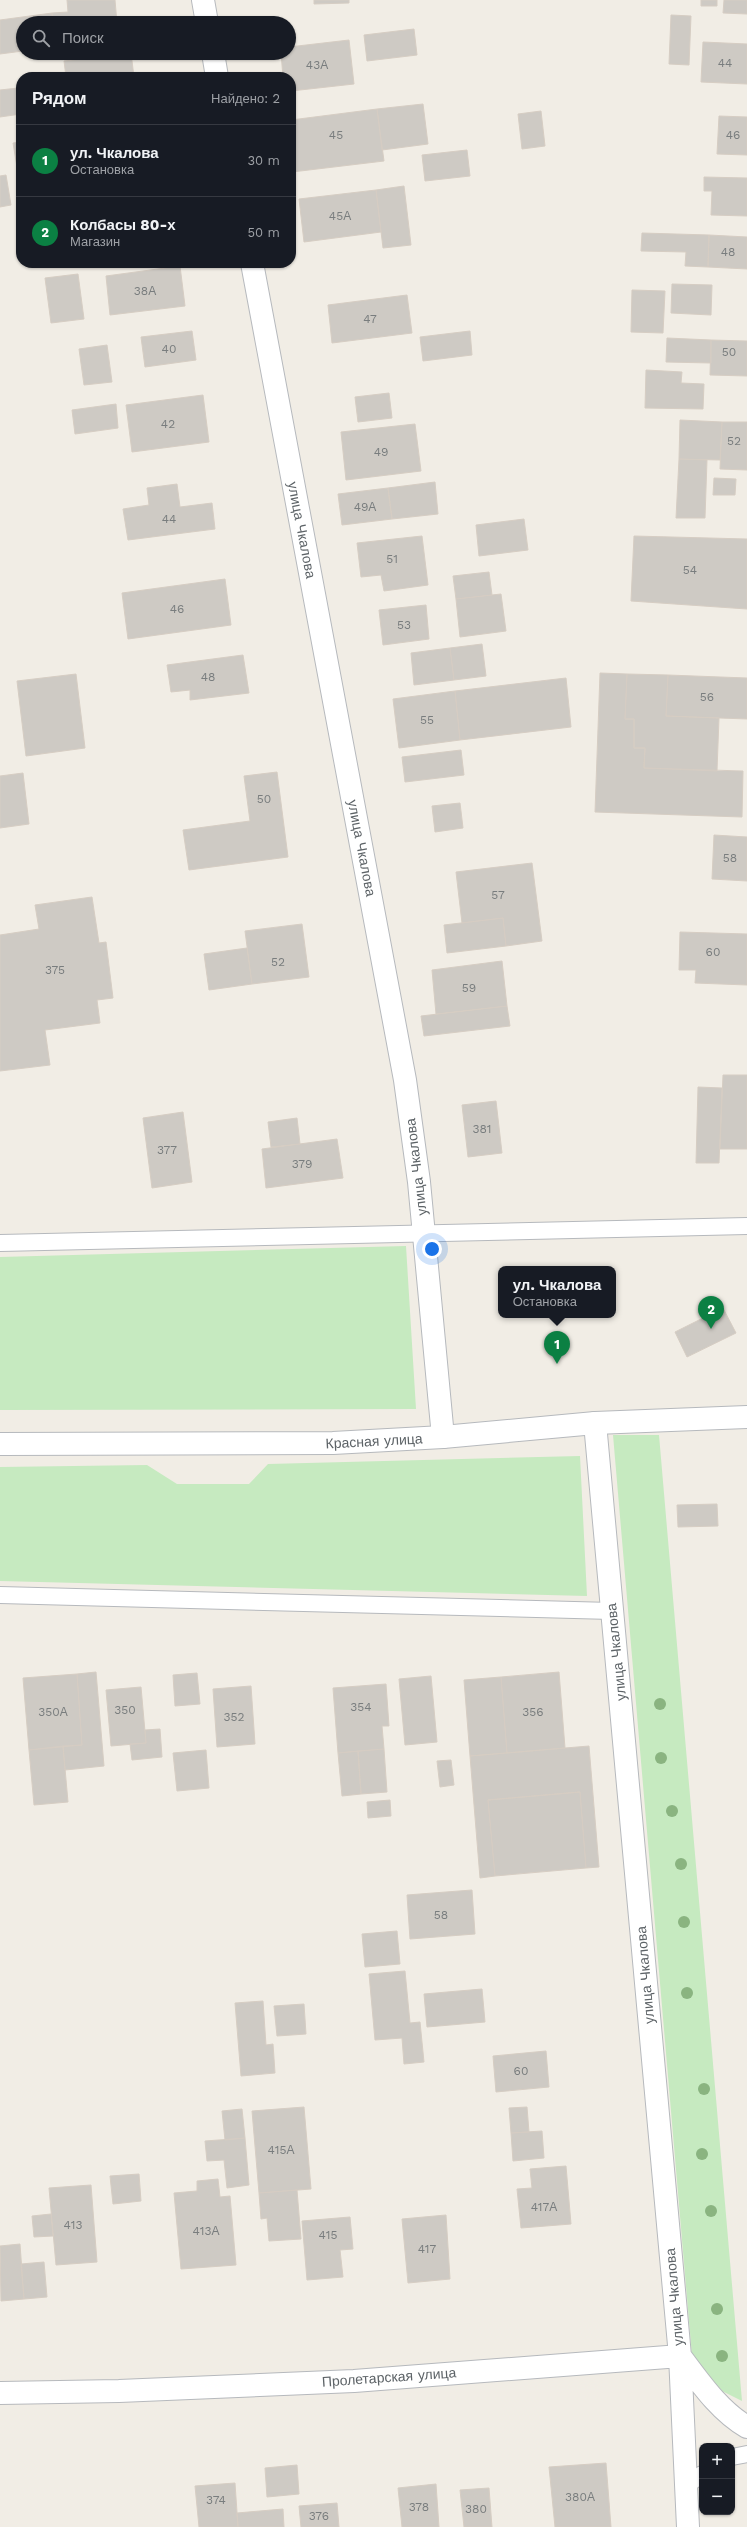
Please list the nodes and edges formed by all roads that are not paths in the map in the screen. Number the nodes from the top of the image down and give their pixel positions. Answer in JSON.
{"nodes":[{"id":1,"x":203,"y":0,"type":"edge"},
{"id":2,"x":206,"y":16,"type":"edge"},
{"id":3,"x":214,"y":60,"type":"edge"},
{"id":4,"x":216,"y":72,"type":"edge"},
{"id":5,"x":253,"y":268,"type":"edge"},
{"id":6,"x":747,"y":1226,"type":"edge"},
{"id":7,"x":424,"y":1233,"type":"junction"},
{"id":8,"x":0,"y":1243,"type":"edge"},
{"id":9,"x":747,"y":1417,"type":"edge"},
{"id":10,"x":595,"y":1423,"type":"junction"},
{"id":11,"x":443,"y":1437,"type":"junction"},
{"id":12,"x":0,"y":1444,"type":"edge"},
{"id":13,"x":0,"y":1595,"type":"edge"},
{"id":14,"x":612,"y":1611,"type":"junction"},
{"id":15,"x":680,"y":2356,"type":"junction"},
{"id":16,"x":0,"y":2393,"type":"edge"},
{"id":17,"x":747,"y":2427,"type":"edge"},
{"id":18,"x":747,"y":2454,"type":"edge"},
{"id":19,"x":735,"y":2456,"type":"edge"},
{"id":20,"x":694,"y":2480,"type":"edge"},
{"id":21,"x":688,"y":2527,"type":"edge"}],
"edges":[{"from":1,"to":2,"type":"street"},
{"from":3,"to":4,"type":"street"},
{"from":5,"to":7,"type":"street","name":"улица Чкалова"},
{"from":6,"to":7,"type":"lane"},
{"from":7,"to":8,"type":"lane"},
{"from":7,"to":11,"type":"street","name":"улица Чкалова"},
{"from":9,"to":10,"type":"street","name":"Красная улица"},
{"from":10,"to":11,"type":"street","name":"Красная улица"},
{"from":10,"to":14,"type":"street","name":"улица Чкалова"},
{"from":11,"to":12,"type":"street","name":"Красная улица"},
{"from":13,"to":14,"type":"lane"},
{"from":14,"to":15,"type":"street","name":"улица Чкалова"},
{"from":15,"to":16,"type":"street","name":"Пролетарская улица"},
{"from":15,"to":17,"type":"street"},
{"from":15,"to":20,"type":"street","name":"улица Чкалова"},
{"from":18,"to":19,"type":"lane"},
{"from":20,"to":21,"type":"street","name":"улица Чкалова"}]}
